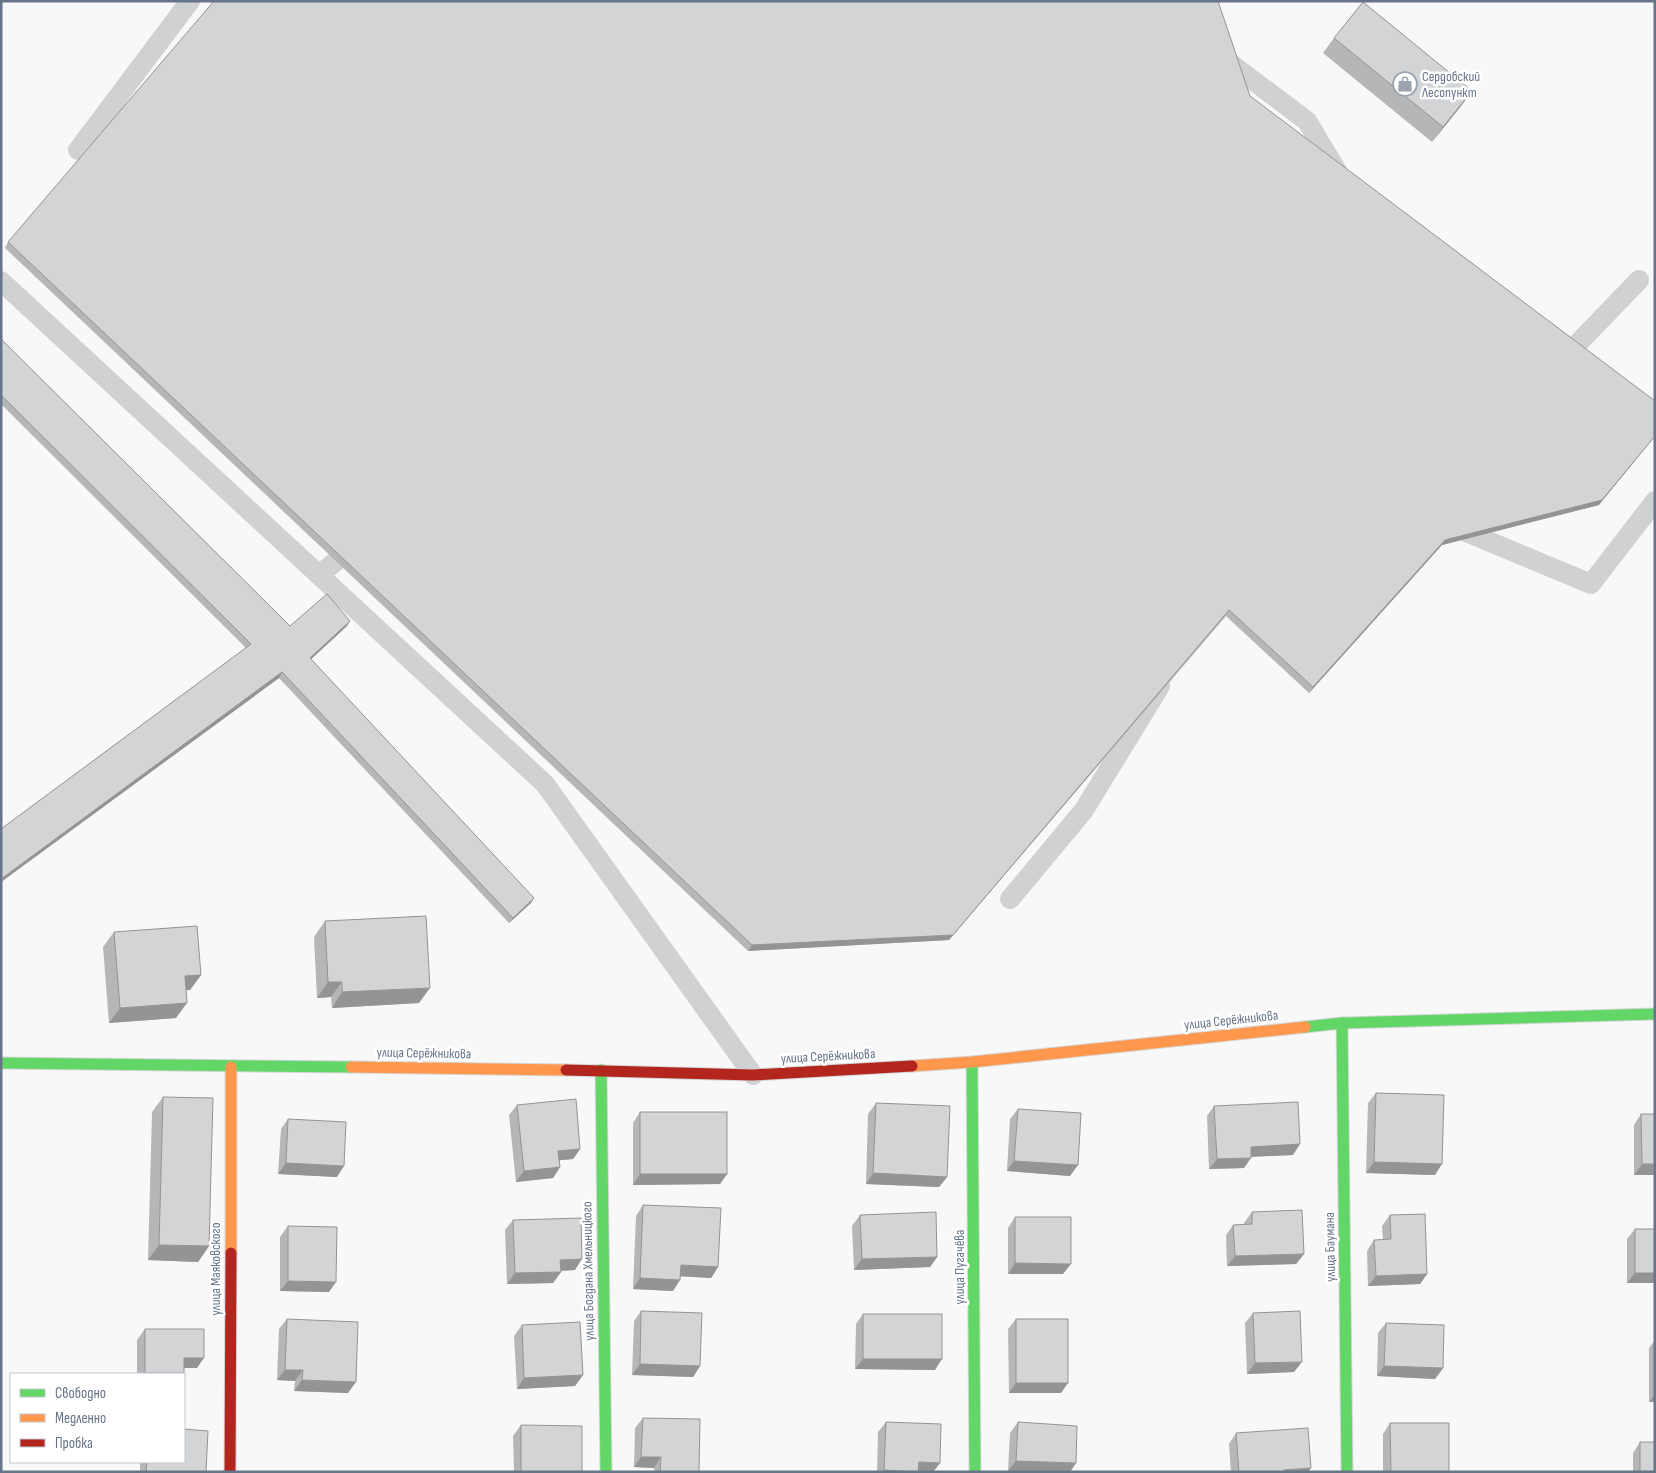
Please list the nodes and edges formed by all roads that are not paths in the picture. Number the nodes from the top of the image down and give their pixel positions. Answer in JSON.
{"nodes":[{"id":1,"x":190,"y":1,"type":"edge"},
{"id":2,"x":1206,"y":45,"type":"edge"},
{"id":3,"x":78,"y":150,"type":"dead end"},
{"id":4,"x":1357,"y":191,"type":"edge"},
{"id":5,"x":1639,"y":280,"type":"dead end"},
{"id":6,"x":1,"y":281,"type":"edge"},
{"id":7,"x":1545,"y":378,"type":"edge"},
{"id":8,"x":1655,"y":501,"type":"edge"},
{"id":9,"x":1446,"y":523,"type":"edge"},
{"id":10,"x":371,"y":532,"type":"edge"},
{"id":11,"x":319,"y":575,"type":"junction"},
{"id":12,"x":1168,"y":672,"type":"edge"},
{"id":13,"x":1010,"y":899,"type":"dead end"},
{"id":14,"x":1655,"y":1014,"type":"edge"},
{"id":15,"x":1342,"y":1023,"type":"junction"},
{"id":16,"x":972,"y":1062,"type":"junction"},
{"id":17,"x":1,"y":1063,"type":"edge"},
{"id":18,"x":231,"y":1067,"type":"junction"},
{"id":19,"x":601,"y":1070,"type":"junction"},
{"id":20,"x":753,"y":1075,"type":"junction"},
{"id":21,"x":230,"y":1472,"type":"edge"},
{"id":22,"x":606,"y":1472,"type":"edge"},
{"id":23,"x":975,"y":1472,"type":"edge"},
{"id":24,"x":1347,"y":1472,"type":"edge"}],
"edges":[{"from":1,"to":3,"type":"lane"},
{"from":2,"to":4,"type":"lane"},
{"from":5,"to":7,"type":"lane"},
{"from":6,"to":11,"type":"lane"},
{"from":8,"to":9,"type":"lane"},
{"from":10,"to":11,"type":"lane"},
{"from":11,"to":20,"type":"lane"},
{"from":12,"to":13,"type":"lane"},
{"from":14,"to":15,"type":"street","name":"улица Серёжникова"},
{"from":15,"to":16,"type":"street","name":"улица Серёжникова"},
{"from":15,"to":24,"type":"street","name":"улица Баумана"},
{"from":16,"to":20,"type":"street","name":"улица Серёжникова"},
{"from":16,"to":23,"type":"street","name":"улица Пугачёва"},
{"from":17,"to":18,"type":"street","name":"улица Серёжникова"},
{"from":18,"to":19,"type":"street","name":"улица Серёжникова"},
{"from":18,"to":21,"type":"street","name":"улица Маяковского"},
{"from":19,"to":20,"type":"street","name":"улица Серёжникова"},
{"from":19,"to":22,"type":"street","name":"улица Богдана Хмельницкого"}]}
